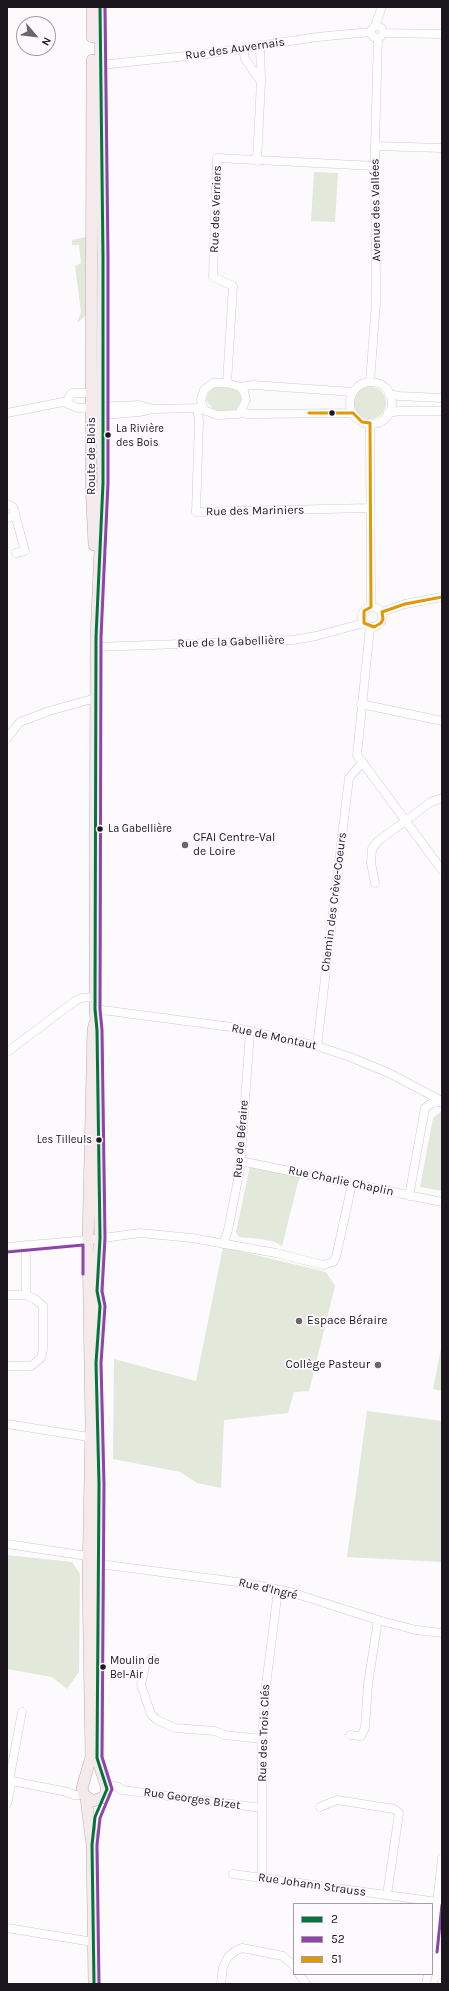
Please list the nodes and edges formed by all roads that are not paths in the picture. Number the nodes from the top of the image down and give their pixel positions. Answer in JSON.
{"nodes":[{"id":1,"x":92,"y":7,"type":"edge"},
{"id":2,"x":100,"y":7,"type":"edge"},
{"id":3,"x":382,"y":7,"type":"edge"},
{"id":4,"x":373,"y":29,"type":"junction"},
{"id":5,"x":442,"y":34,"type":"edge"},
{"id":6,"x":381,"y":36,"type":"junction"},
{"id":7,"x":260,"y":46,"type":"junction"},
{"id":8,"x":243,"y":49,"type":"junction"},
{"id":9,"x":100,"y":64,"type":"junction"},
{"id":10,"x":261,"y":82,"type":"junction"},
{"id":11,"x":375,"y":146,"type":"junction"},
{"id":12,"x":442,"y":148,"type":"edge"},
{"id":13,"x":257,"y":160,"type":"junction"},
{"id":14,"x":376,"y":166,"type":"junction"},
{"id":15,"x":97,"y":189,"type":"junction"},
{"id":16,"x":370,"y":382,"type":"junction"},
{"id":17,"x":227,"y":383,"type":"junction"},
{"id":18,"x":240,"y":387,"type":"junction"},
{"id":19,"x":353,"y":392,"type":"junction"},
{"id":20,"x":92,"y":394,"type":"junction"},
{"id":21,"x":389,"y":394,"type":"junction"},
{"id":22,"x":442,"y":398,"type":"edge"},
{"id":23,"x":68,"y":401,"type":"junction"},
{"id":24,"x":199,"y":407,"type":"junction"},
{"id":25,"x":99,"y":409,"type":"junction"},
{"id":26,"x":242,"y":411,"type":"junction"},
{"id":27,"x":442,"y":411,"type":"edge"},
{"id":28,"x":7,"y":412,"type":"edge"},
{"id":29,"x":353,"y":413,"type":"junction"},
{"id":30,"x":388,"y":413,"type":"junction"},
{"id":31,"x":370,"y":423,"type":"junction"},
{"id":32,"x":7,"y":504,"type":"edge"},
{"id":33,"x":369,"y":508,"type":"junction"},
{"id":34,"x":15,"y":512,"type":"junction"},
{"id":35,"x":7,"y":518,"type":"edge"},
{"id":36,"x":16,"y":553,"type":"dead end"},
{"id":37,"x":442,"y":597,"type":"edge"},
{"id":38,"x":371,"y":606,"type":"junction"},
{"id":39,"x":382,"y":612,"type":"junction"},
{"id":40,"x":367,"y":625,"type":"junction"},
{"id":41,"x":96,"y":647,"type":"junction"},
{"id":42,"x":96,"y":698,"type":"junction"},
{"id":43,"x":361,"y":704,"type":"junction"},
{"id":44,"x":442,"y":721,"type":"edge"},
{"id":45,"x":7,"y":738,"type":"edge"},
{"id":46,"x":362,"y":763,"type":"junction"},
{"id":47,"x":442,"y":798,"type":"edge"},
{"id":48,"x":406,"y":821,"type":"junction"},
{"id":49,"x":442,"y":870,"type":"edge"},
{"id":50,"x":375,"y":883,"type":"dead end"},
{"id":51,"x":95,"y":997,"type":"junction"},
{"id":52,"x":95,"y":1009,"type":"junction"},
{"id":53,"x":95,"y":1023,"type":"junction"},
{"id":54,"x":250,"y":1032,"type":"junction"},
{"id":55,"x":317,"y":1046,"type":"junction"},
{"id":56,"x":7,"y":1052,"type":"edge"},
{"id":57,"x":442,"y":1101,"type":"edge"},
{"id":58,"x":240,"y":1161,"type":"junction"},
{"id":59,"x":352,"y":1184,"type":"junction"},
{"id":60,"x":409,"y":1196,"type":"junction"},
{"id":61,"x":442,"y":1202,"type":"edge"},
{"id":62,"x":100,"y":1238,"type":"junction"},
{"id":63,"x":88,"y":1240,"type":"junction"},
{"id":64,"x":223,"y":1244,"type":"junction"},
{"id":65,"x":26,"y":1245,"type":"junction"},
{"id":66,"x":7,"y":1247,"type":"edge"},
{"id":67,"x":7,"y":1295,"type":"edge"},
{"id":68,"x":26,"y":1295,"type":"junction"},
{"id":69,"x":7,"y":1366,"type":"edge"},
{"id":70,"x":7,"y":1424,"type":"edge"},
{"id":71,"x":94,"y":1438,"type":"junction"},
{"id":72,"x":7,"y":1544,"type":"edge"},
{"id":73,"x":94,"y":1561,"type":"junction"},
{"id":74,"x":278,"y":1590,"type":"junction"},
{"id":75,"x":378,"y":1620,"type":"junction"},
{"id":76,"x":442,"y":1633,"type":"edge"},
{"id":77,"x":152,"y":1658,"type":"dead end"},
{"id":78,"x":22,"y":1712,"type":"dead end"},
{"id":79,"x":350,"y":1735,"type":"dead end"},
{"id":80,"x":262,"y":1739,"type":"junction"},
{"id":81,"x":9,"y":1781,"type":"edge"},
{"id":82,"x":105,"y":1790,"type":"junction"},
{"id":83,"x":84,"y":1791,"type":"junction"},
{"id":84,"x":7,"y":1804,"type":"edge"},
{"id":85,"x":320,"y":1807,"type":"dead end"},
{"id":86,"x":262,"y":1808,"type":"junction"},
{"id":87,"x":92,"y":1845,"type":"junction"},
{"id":88,"x":442,"y":1858,"type":"edge"},
{"id":89,"x":233,"y":1874,"type":"dead end"},
{"id":90,"x":262,"y":1878,"type":"junction"},
{"id":91,"x":387,"y":1895,"type":"junction"},
{"id":92,"x":438,"y":1902,"type":"junction"},
{"id":93,"x":7,"y":1928,"type":"edge"},
{"id":94,"x":433,"y":1938,"type":"edge"},
{"id":95,"x":93,"y":1942,"type":"junction"},
{"id":96,"x":293,"y":1965,"type":"edge"},
{"id":97,"x":301,"y":1975,"type":"edge"},
{"id":98,"x":94,"y":1984,"type":"edge"},
{"id":99,"x":221,"y":1984,"type":"edge"},
{"id":100,"x":306,"y":1984,"type":"edge"}],
"edges":[{"from":1,"to":15,"type":"main road","name":"Route de Blois"},
{"from":2,"to":9,"type":"main road","name":"Route de Blois"},
{"from":3,"to":4,"type":"street"},
{"from":4,"to":6,"type":"street"},
{"from":4,"to":7,"type":"street","name":"Rue des Auvernais"},
{"from":5,"to":6,"type":"street"},
{"from":6,"to":11,"type":"street","name":"Avenue des Vallées"},
{"from":7,"to":8,"type":"street","name":"Rue des Auvernais"},
{"from":7,"to":10,"type":"street"},
{"from":8,"to":9,"type":"street","name":"Rue des Auvernais"},
{"from":8,"to":10,"type":"street"},
{"from":9,"to":15,"type":"main road","name":"Route de Blois"},
{"from":10,"to":13,"type":"street"},
{"from":11,"to":12,"type":"street"},
{"from":11,"to":14,"type":"street","name":"Avenue des Vallées"},
{"from":13,"to":14,"type":"street","name":"Rue des Verriers"},
{"from":13,"to":17,"type":"street","name":"Rue des Verriers"},
{"from":14,"to":16,"type":"street","name":"Avenue des Vallées"},
{"from":15,"to":20,"type":"main road","name":"Route de Blois"},
{"from":15,"to":25,"type":"main road","name":"Route de Blois"},
{"from":16,"to":19,"type":"street"},
{"from":16,"to":21,"type":"street"},
{"from":17,"to":18,"type":"street"},
{"from":17,"to":24,"type":"street"},
{"from":18,"to":19,"type":"street"},
{"from":18,"to":26,"type":"street"},
{"from":19,"to":29,"type":"street"},
{"from":20,"to":23,"type":"street"},
{"from":20,"to":25,"type":"main road","name":"Route de Blois"},
{"from":21,"to":22,"type":"street"},
{"from":21,"to":30,"type":"street"},
{"from":23,"to":25,"type":"street"},
{"from":23,"to":28,"type":"street"},
{"from":24,"to":25,"type":"street"},
{"from":24,"to":26,"type":"street"},
{"from":24,"to":33,"type":"street","name":"Rue des Mariniers"},
{"from":25,"to":41,"type":"main road","name":"Route de Blois"},
{"from":26,"to":29,"type":"street"},
{"from":27,"to":30,"type":"street"},
{"from":29,"to":31,"type":"street"},
{"from":30,"to":31,"type":"street"},
{"from":31,"to":33,"type":"street"},
{"from":32,"to":34,"type":"street"},
{"from":33,"to":38,"type":"street"},
{"from":34,"to":35,"type":"street"},
{"from":34,"to":36,"type":"street"},
{"from":37,"to":39,"type":"street"},
{"from":38,"to":39,"type":"street"},
{"from":38,"to":40,"type":"street"},
{"from":39,"to":40,"type":"street"},
{"from":40,"to":41,"type":"street","name":"Rue de la Gabellière"},
{"from":40,"to":43,"type":"street"},
{"from":41,"to":42,"type":"main road","name":"Route de Blois"},
{"from":42,"to":45,"type":"street"},
{"from":42,"to":51,"type":"main road","name":"Route de Blois"},
{"from":43,"to":44,"type":"street"},
{"from":43,"to":46,"type":"street"},
{"from":46,"to":48,"type":"street"},
{"from":46,"to":55,"type":"street","name":"Chemin des Crève-Coeurs"},
{"from":47,"to":48,"type":"street"},
{"from":48,"to":49,"type":"street"},
{"from":48,"to":50,"type":"street"},
{"from":51,"to":52,"type":"main road","name":"Route de Blois"},
{"from":51,"to":56,"type":"street"},
{"from":52,"to":53,"type":"main road","name":"Route de Blois"},
{"from":52,"to":54,"type":"street","name":"Rue de Montaut"},
{"from":53,"to":62,"type":"main road"},
{"from":53,"to":63,"type":"main road"},
{"from":54,"to":55,"type":"street","name":"Rue de Montaut"},
{"from":54,"to":58,"type":"street","name":"Rue de Béraire"},
{"from":55,"to":57,"type":"street","name":"Rue de Montaut"},
{"from":57,"to":60,"type":"street"},
{"from":58,"to":59,"type":"street","name":"Rue Charlie Chaplin"},
{"from":58,"to":64,"type":"street","name":"Rue de Béraire"},
{"from":59,"to":60,"type":"street","name":"Rue Charlie Chaplin"},
{"from":59,"to":64,"type":"street"},
{"from":60,"to":61,"type":"street","name":"Rue Charlie Chaplin"},
{"from":62,"to":63,"type":"street"},
{"from":62,"to":64,"type":"street"},
{"from":62,"to":71,"type":"main road"},
{"from":63,"to":65,"type":"street"},
{"from":63,"to":71,"type":"main road"},
{"from":65,"to":66,"type":"street"},
{"from":65,"to":68,"type":"street"},
{"from":67,"to":68,"type":"street"},
{"from":68,"to":69,"type":"street"},
{"from":70,"to":71,"type":"street"},
{"from":71,"to":73,"type":"main road"},
{"from":72,"to":73,"type":"street","name":"Rue d'Ingré"},
{"from":73,"to":74,"type":"street","name":"Rue d'Ingré"},
{"from":73,"to":82,"type":"main road"},
{"from":73,"to":83,"type":"main road"},
{"from":74,"to":75,"type":"street","name":"Rue d'Ingré"},
{"from":74,"to":80,"type":"street","name":"Rue des Trois Clés"},
{"from":75,"to":76,"type":"street","name":"Rue d'Ingré"},
{"from":75,"to":79,"type":"street"},
{"from":77,"to":80,"type":"street"},
{"from":78,"to":81,"type":"street"},
{"from":80,"to":86,"type":"street","name":"Rue des Trois Clés"},
{"from":81,"to":83,"type":"street"},
{"from":81,"to":84,"type":"street"},
{"from":82,"to":83,"type":"main road"},
{"from":82,"to":83,"type":"main road"},
{"from":82,"to":86,"type":"street","name":"Rue Georges Bizet"},
{"from":82,"to":87,"type":"main road"},
{"from":83,"to":87,"type":"main road"},
{"from":85,"to":91,"type":"street"},
{"from":86,"to":90,"type":"street","name":"Rue des Trois Clés"},
{"from":87,"to":95,"type":"main road"},
{"from":88,"to":92,"type":"street"},
{"from":89,"to":90,"type":"street","name":"Rue Johann Strauss"},
{"from":90,"to":91,"type":"street","name":"Rue Johann Strauss"},
{"from":91,"to":92,"type":"street","name":"Rue Johann Strauss"},
{"from":92,"to":94,"type":"street"},
{"from":93,"to":95,"type":"street"},
{"from":95,"to":98,"type":"main road"},
{"from":96,"to":99,"type":"street"},
{"from":97,"to":100,"type":"street"}]}
